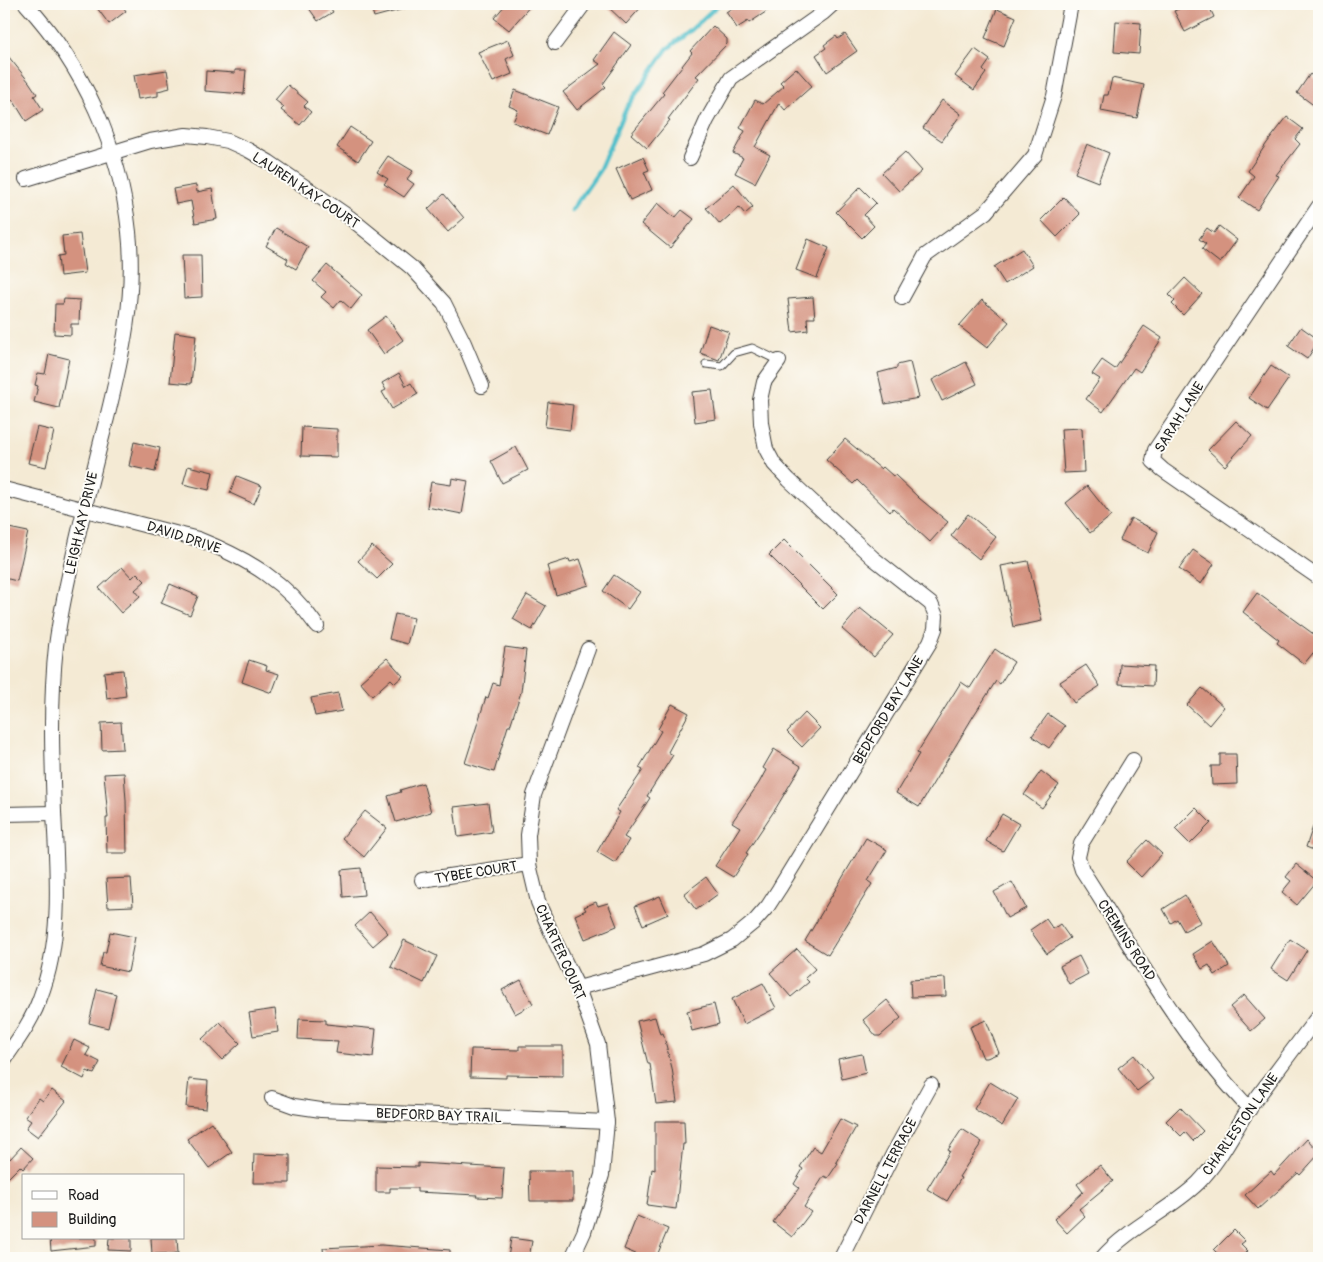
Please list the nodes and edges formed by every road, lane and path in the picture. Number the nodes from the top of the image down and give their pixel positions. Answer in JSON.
{"nodes":[{"id":1,"x":26,"y":4,"type":"edge"},
{"id":2,"x":584,"y":4,"type":"edge"},
{"id":3,"x":833,"y":4,"type":"edge"},
{"id":4,"x":1071,"y":4,"type":"edge"},
{"id":5,"x":555,"y":43,"type":"dead end"},
{"id":6,"x":113,"y":151,"type":"junction"},
{"id":7,"x":690,"y":158,"type":"dead end"},
{"id":8,"x":26,"y":179,"type":"dead end"},
{"id":9,"x":1319,"y":206,"type":"edge"},
{"id":10,"x":902,"y":298,"type":"dead end"},
{"id":11,"x":779,"y":361,"type":"joint"},
{"id":12,"x":706,"y":364,"type":"dead end"},
{"id":13,"x":482,"y":386,"type":"dead end"},
{"id":14,"x":4,"y":489,"type":"edge"},
{"id":15,"x":84,"y":510,"type":"junction"},
{"id":16,"x":1319,"y":578,"type":"edge"},
{"id":17,"x":317,"y":626,"type":"dead end"},
{"id":18,"x":588,"y":649,"type":"dead end"},
{"id":19,"x":1133,"y":760,"type":"dead end"},
{"id":20,"x":54,"y":813,"type":"junction"},
{"id":21,"x":4,"y":814,"type":"edge"},
{"id":22,"x":529,"y":864,"type":"junction"},
{"id":23,"x":422,"y":880,"type":"dead end"},
{"id":24,"x":578,"y":988,"type":"junction"},
{"id":25,"x":1319,"y":1015,"type":"edge"},
{"id":26,"x":4,"y":1060,"type":"edge"},
{"id":27,"x":931,"y":1085,"type":"dead end"},
{"id":28,"x":272,"y":1098,"type":"dead end"},
{"id":29,"x":1250,"y":1108,"type":"junction"},
{"id":30,"x":607,"y":1122,"type":"junction"},
{"id":31,"x":572,"y":1258,"type":"edge"},
{"id":32,"x":840,"y":1258,"type":"edge"},
{"id":33,"x":1102,"y":1258,"type":"edge"}],
"edges":[{"from":1,"to":6,"type":"street","name":"LEIGH KAY DRIVE"},
{"from":2,"to":5,"type":"street"},
{"from":3,"to":7,"type":"street"},
{"from":4,"to":10,"type":"street"},
{"from":6,"to":8,"type":"street","name":"LAUREN KAY COURT"},
{"from":6,"to":13,"type":"street","name":"LAUREN KAY COURT"},
{"from":6,"to":15,"type":"street","name":"LEIGH KAY DRIVE"},
{"from":9,"to":16,"type":"street","name":"SARAH LANE"},
{"from":11,"to":12,"type":"lane"},
{"from":11,"to":24,"type":"street","name":"BEDFORD BAY LANE"},
{"from":14,"to":15,"type":"street","name":"DAVID DRIVE"},
{"from":15,"to":17,"type":"street","name":"DAVID DRIVE"},
{"from":15,"to":20,"type":"street","name":"LEIGH KAY DRIVE"},
{"from":18,"to":22,"type":"street","name":"CHARTER COURT"},
{"from":19,"to":29,"type":"street","name":"CREMINS ROAD"},
{"from":20,"to":21,"type":"street"},
{"from":20,"to":26,"type":"street","name":"LEIGH KAY DRIVE"},
{"from":22,"to":23,"type":"street","name":"TYBEE COURT"},
{"from":22,"to":24,"type":"street","name":"CHARTER COURT"},
{"from":24,"to":30,"type":"street","name":"CHARTER COURT"},
{"from":25,"to":29,"type":"street","name":"CHARLESTON LANE"},
{"from":27,"to":32,"type":"street","name":"DARNELL TERRACE"},
{"from":28,"to":30,"type":"street","name":"BEDFORD BAY TRAIL"},
{"from":29,"to":33,"type":"street","name":"CHARLESTON LANE"},
{"from":30,"to":31,"type":"street","name":"CHARTER COURT"}]}
